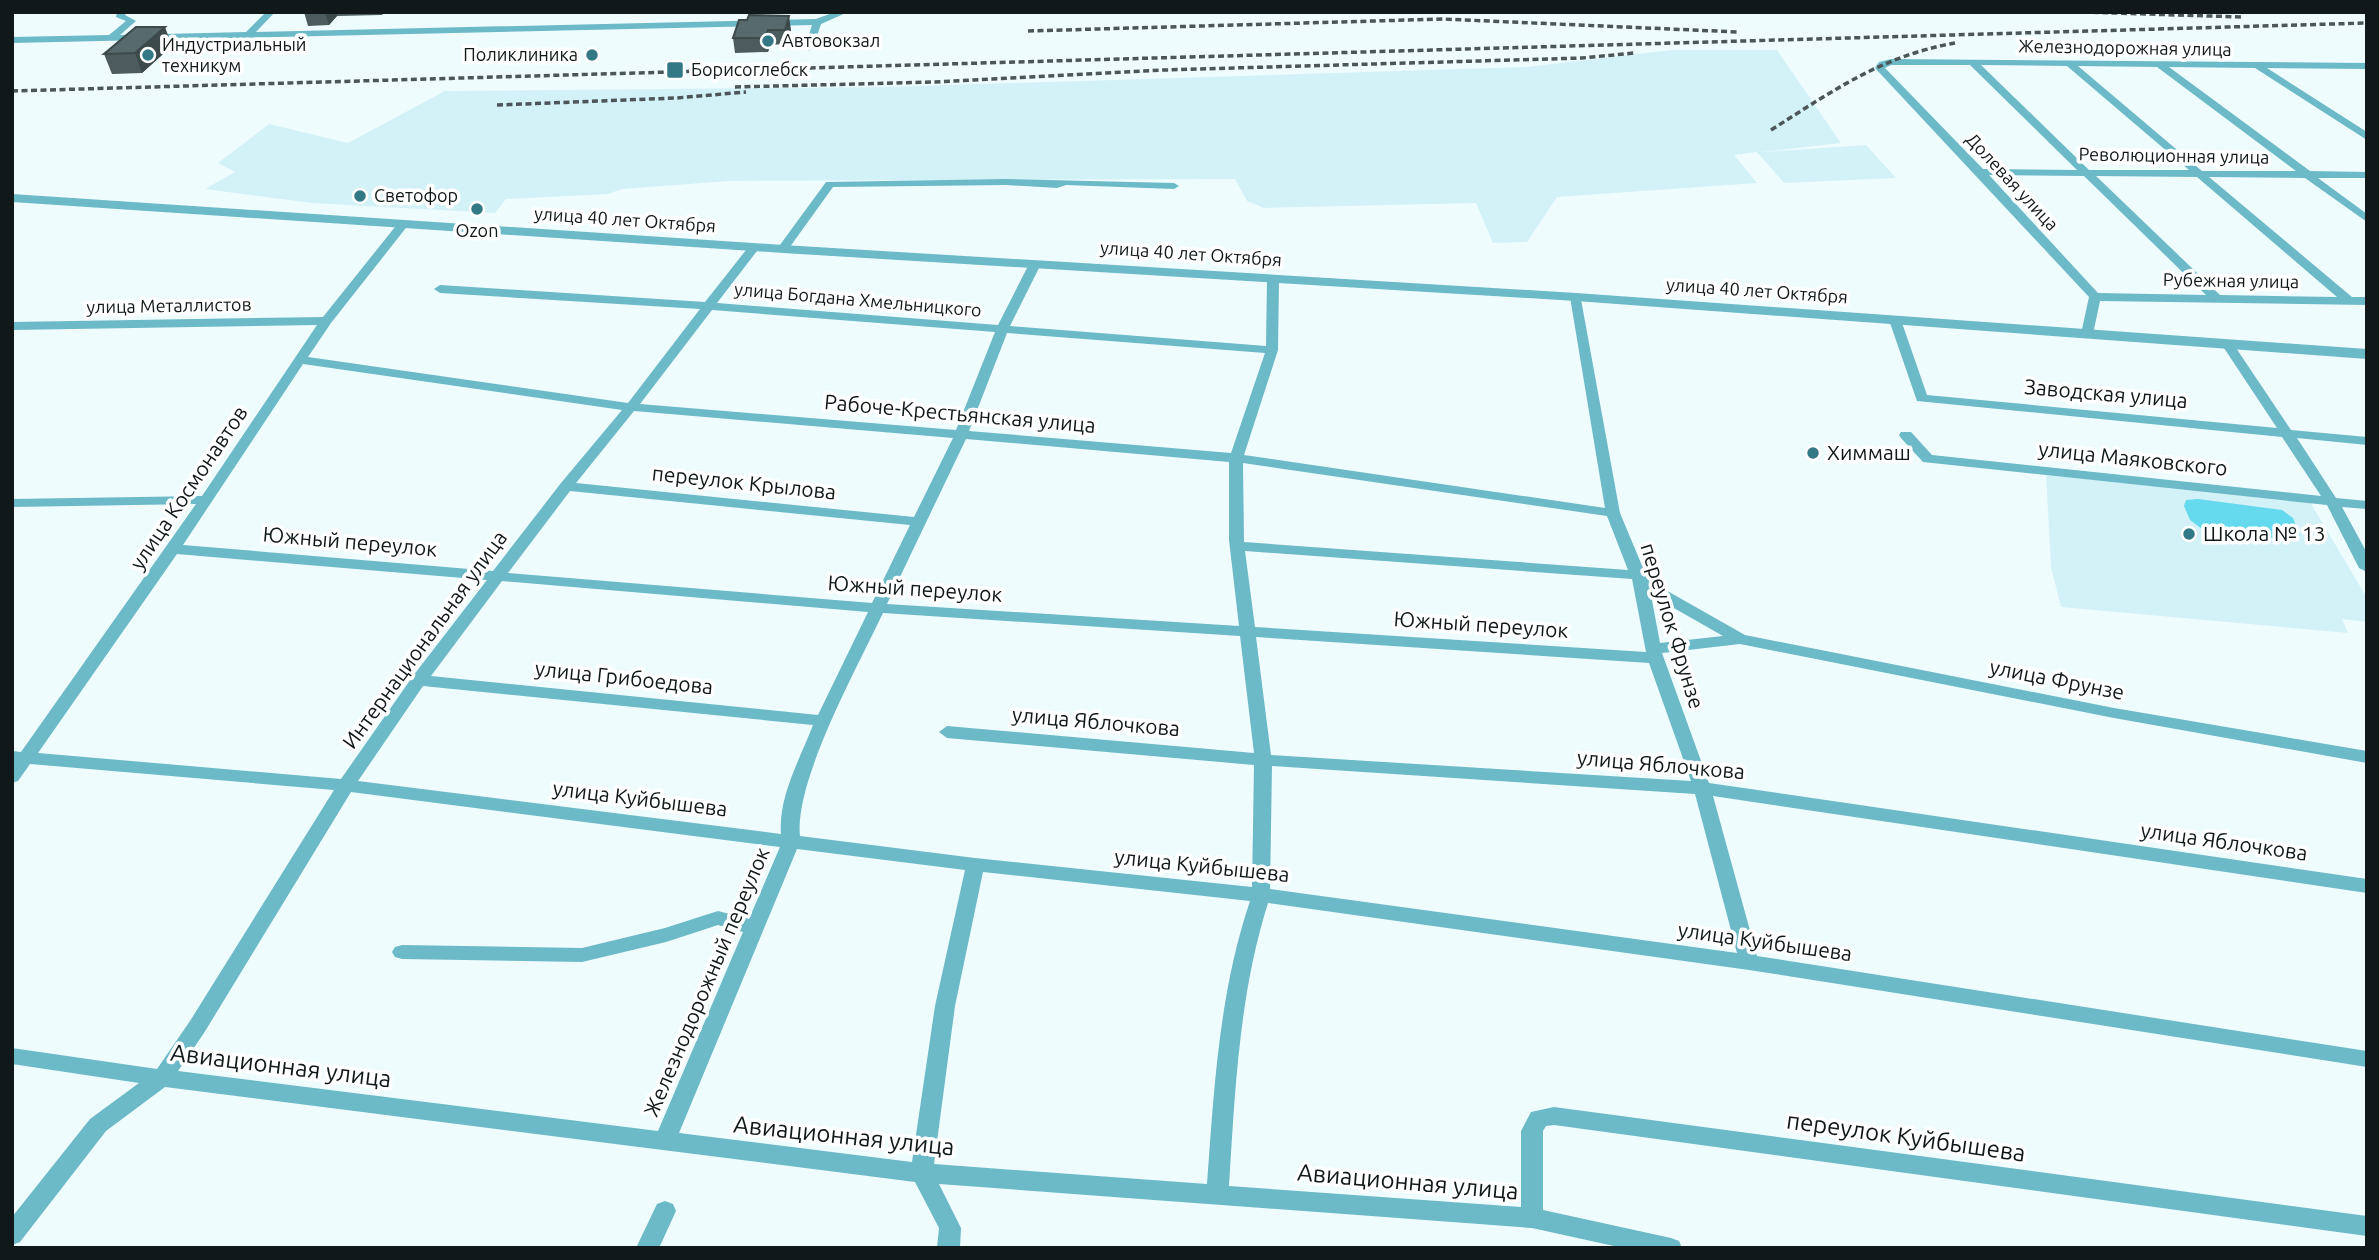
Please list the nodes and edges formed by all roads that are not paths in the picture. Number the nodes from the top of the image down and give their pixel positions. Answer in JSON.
{"nodes":[{"id":1,"x":123,"y":12,"type":"edge"},
{"id":2,"x":271,"y":12,"type":"edge"},
{"id":3,"x":844,"y":12,"type":"edge"},
{"id":4,"x":817,"y":22,"type":"junction"},
{"id":5,"x":248,"y":34,"type":"junction"},
{"id":6,"x":111,"y":38,"type":"junction"},
{"id":7,"x":12,"y":40,"type":"edge"},
{"id":8,"x":809,"y":47,"type":"dead end"},
{"id":9,"x":1972,"y":62,"type":"junction"},
{"id":10,"x":1882,"y":64,"type":"joint"},
{"id":11,"x":2069,"y":64,"type":"junction"},
{"id":12,"x":2159,"y":64,"type":"junction"},
{"id":13,"x":2258,"y":65,"type":"junction"},
{"id":14,"x":2367,"y":66,"type":"edge"},
{"id":15,"x":2367,"y":137,"type":"edge"},
{"id":16,"x":1980,"y":172,"type":"junction"},
{"id":17,"x":2088,"y":172,"type":"junction"},
{"id":18,"x":2200,"y":173,"type":"junction"},
{"id":19,"x":2306,"y":174,"type":"junction"},
{"id":20,"x":2367,"y":175,"type":"edge"},
{"id":21,"x":1174,"y":186,"type":"dead end"},
{"id":22,"x":12,"y":198,"type":"edge"},
{"id":23,"x":2367,"y":219,"type":"edge"},
{"id":24,"x":403,"y":224,"type":"junction"},
{"id":25,"x":754,"y":247,"type":"junction"},
{"id":26,"x":783,"y":249,"type":"junction"},
{"id":27,"x":1035,"y":264,"type":"junction"},
{"id":28,"x":1273,"y":279,"type":"junction"},
{"id":29,"x":440,"y":289,"type":"dead end"},
{"id":30,"x":1576,"y":297,"type":"junction"},
{"id":31,"x":2095,"y":297,"type":"junction"},
{"id":32,"x":2217,"y":299,"type":"junction"},
{"id":33,"x":2349,"y":301,"type":"junction"},
{"id":34,"x":2367,"y":301,"type":"edge"},
{"id":35,"x":709,"y":306,"type":"junction"},
{"id":36,"x":1895,"y":320,"type":"junction"},
{"id":37,"x":326,"y":321,"type":"junction"},
{"id":38,"x":12,"y":326,"type":"edge"},
{"id":39,"x":1002,"y":330,"type":"junction"},
{"id":40,"x":2087,"y":334,"type":"junction"},
{"id":41,"x":2228,"y":345,"type":"junction"},
{"id":42,"x":1272,"y":349,"type":"junction"},
{"id":43,"x":2367,"y":354,"type":"edge"},
{"id":44,"x":302,"y":360,"type":"junction"},
{"id":45,"x":631,"y":407,"type":"junction"},
{"id":46,"x":2287,"y":433,"type":"junction"},
{"id":47,"x":961,"y":435,"type":"junction"},
{"id":48,"x":1906,"y":435,"type":"dead end"},
{"id":49,"x":2367,"y":441,"type":"edge"},
{"id":50,"x":1236,"y":458,"type":"junction"},
{"id":51,"x":566,"y":486,"type":"junction"},
{"id":52,"x":206,"y":500,"type":"junction"},
{"id":53,"x":2331,"y":500,"type":"junction"},
{"id":54,"x":12,"y":503,"type":"edge"},
{"id":55,"x":2367,"y":505,"type":"edge"},
{"id":56,"x":1613,"y":513,"type":"junction"},
{"id":57,"x":919,"y":522,"type":"junction"},
{"id":58,"x":1237,"y":546,"type":"junction"},
{"id":59,"x":173,"y":549,"type":"junction"},
{"id":60,"x":2367,"y":568,"type":"edge"},
{"id":61,"x":498,"y":575,"type":"junction"},
{"id":62,"x":1640,"y":579,"type":"junction"},
{"id":63,"x":875,"y":608,"type":"junction"},
{"id":64,"x":1248,"y":631,"type":"junction"},
{"id":65,"x":1740,"y":639,"type":"junction"},
{"id":66,"x":1654,"y":654,"type":"junction"},
{"id":67,"x":419,"y":680,"type":"junction"},
{"id":68,"x":823,"y":721,"type":"junction"},
{"id":69,"x":947,"y":732,"type":"dead end"},
{"id":70,"x":20,"y":757,"type":"edge"},
{"id":71,"x":2367,"y":757,"type":"edge"},
{"id":72,"x":1263,"y":760,"type":"junction"},
{"id":73,"x":12,"y":777,"type":"edge"},
{"id":74,"x":345,"y":785,"type":"junction"},
{"id":75,"x":1702,"y":788,"type":"junction"},
{"id":76,"x":791,"y":841,"type":"junction"},
{"id":77,"x":975,"y":865,"type":"junction"},
{"id":78,"x":2367,"y":886,"type":"edge"},
{"id":79,"x":1261,"y":895,"type":"junction"},
{"id":80,"x":755,"y":928,"type":"junction"},
{"id":81,"x":402,"y":952,"type":"dead end"},
{"id":82,"x":1749,"y":962,"type":"junction"},
{"id":83,"x":12,"y":1056,"type":"edge"},
{"id":84,"x":2367,"y":1059,"type":"edge"},
{"id":85,"x":162,"y":1078,"type":"junction"},
{"id":86,"x":665,"y":1142,"type":"junction"},
{"id":87,"x":922,"y":1173,"type":"junction"},
{"id":88,"x":1217,"y":1193,"type":"junction"},
{"id":89,"x":665,"y":1211,"type":"dead end"},
{"id":90,"x":1532,"y":1218,"type":"junction"},
{"id":91,"x":2367,"y":1226,"type":"edge"},
{"id":92,"x":12,"y":1235,"type":"edge"},
{"id":93,"x":647,"y":1248,"type":"edge"},
{"id":94,"x":948,"y":1248,"type":"edge"},
{"id":95,"x":1671,"y":1248,"type":"edge"}],
"edges":[{"from":1,"to":6,"type":"street"},
{"from":2,"to":5,"type":"street"},
{"from":3,"to":4,"type":"street"},
{"from":4,"to":5,"type":"street"},
{"from":4,"to":8,"type":"street"},
{"from":5,"to":6,"type":"street"},
{"from":6,"to":7,"type":"street"},
{"from":9,"to":10,"type":"street","name":"Железнодорожная улица"},
{"from":9,"to":11,"type":"street","name":"Железнодорожная улица"},
{"from":9,"to":17,"type":"street"},
{"from":10,"to":16,"type":"street","name":"Долевая улица"},
{"from":11,"to":12,"type":"street","name":"Железнодорожная улица"},
{"from":11,"to":18,"type":"street"},
{"from":12,"to":13,"type":"street","name":"Железнодорожная улица"},
{"from":12,"to":19,"type":"street"},
{"from":13,"to":14,"type":"street","name":"Железнодорожная улица"},
{"from":13,"to":15,"type":"street"},
{"from":16,"to":17,"type":"street","name":"Революционная улица"},
{"from":16,"to":31,"type":"street","name":"Долевая улица"},
{"from":17,"to":18,"type":"street","name":"Революционная улица"},
{"from":17,"to":32,"type":"street"},
{"from":18,"to":19,"type":"street","name":"Революционная улица"},
{"from":18,"to":33,"type":"street"},
{"from":19,"to":20,"type":"street","name":"Революционная улица"},
{"from":19,"to":23,"type":"street"},
{"from":21,"to":26,"type":"street"},
{"from":22,"to":24,"type":"street","name":"улица 40 лет Октября"},
{"from":24,"to":25,"type":"street","name":"улица 40 лет Октября"},
{"from":24,"to":37,"type":"street","name":"улица Космонавтов"},
{"from":25,"to":26,"type":"street","name":"улица 40 лет Октября"},
{"from":25,"to":35,"type":"street","name":"Интернациональная улица"},
{"from":26,"to":27,"type":"street","name":"улица 40 лет Октября"},
{"from":27,"to":28,"type":"street","name":"улица 40 лет Октября"},
{"from":27,"to":39,"type":"street","name":"Железнодорожный переулок"},
{"from":28,"to":30,"type":"street","name":"улица 40 лет Октября"},
{"from":28,"to":42,"type":"street"},
{"from":29,"to":35,"type":"street","name":"улица Богдана Хмельницкого"},
{"from":30,"to":36,"type":"street","name":"улица 40 лет Октября"},
{"from":30,"to":56,"type":"street","name":"переулок Фрунзе"},
{"from":31,"to":32,"type":"street","name":"Рубежная улица"},
{"from":31,"to":40,"type":"street"},
{"from":32,"to":33,"type":"street","name":"Рубежная улица"},
{"from":33,"to":34,"type":"street","name":"Рубежная улица"},
{"from":35,"to":39,"type":"street","name":"улица Богдана Хмельницкого"},
{"from":35,"to":45,"type":"street","name":"Интернациональная улица"},
{"from":36,"to":40,"type":"street","name":"улица 40 лет Октября"},
{"from":36,"to":46,"type":"street","name":"Заводская улица"},
{"from":37,"to":38,"type":"street","name":"улица Металлистов"},
{"from":37,"to":44,"type":"street","name":"улица Космонавтов"},
{"from":39,"to":42,"type":"street","name":"улица Богдана Хмельницкого"},
{"from":39,"to":47,"type":"street","name":"Железнодорожный переулок"},
{"from":40,"to":41,"type":"street","name":"улица 40 лет Октября"},
{"from":41,"to":43,"type":"street","name":"улица 40 лет Октября"},
{"from":41,"to":46,"type":"street"},
{"from":42,"to":50,"type":"street"},
{"from":44,"to":45,"type":"street","name":"Рабоче-Крестьянская улица"},
{"from":44,"to":52,"type":"street","name":"улица Космонавтов"},
{"from":45,"to":47,"type":"street","name":"Рабоче-Крестьянская улица"},
{"from":45,"to":51,"type":"street","name":"Интернациональная улица"},
{"from":46,"to":49,"type":"street","name":"Заводская улица"},
{"from":46,"to":53,"type":"street"},
{"from":47,"to":50,"type":"street","name":"Рабоче-Крестьянская улица"},
{"from":47,"to":57,"type":"street","name":"Железнодорожный переулок"},
{"from":48,"to":53,"type":"street","name":"улица Маяковского"},
{"from":50,"to":56,"type":"street","name":"Рабоче-Крестьянская улица"},
{"from":50,"to":58,"type":"street"},
{"from":51,"to":57,"type":"street","name":"переулок Крылова"},
{"from":51,"to":61,"type":"street","name":"Интернациональная улица"},
{"from":52,"to":54,"type":"street"},
{"from":52,"to":59,"type":"street","name":"улица Космонавтов"},
{"from":53,"to":55,"type":"street","name":"улица Маяковского"},
{"from":53,"to":60,"type":"street"},
{"from":56,"to":62,"type":"street","name":"переулок Фрунзе"},
{"from":57,"to":63,"type":"street","name":"Железнодорожный переулок"},
{"from":58,"to":62,"type":"street"},
{"from":58,"to":64,"type":"street"},
{"from":59,"to":61,"type":"street","name":"Южный переулок"},
{"from":59,"to":70,"type":"street","name":"улица Космонавтов"},
{"from":61,"to":63,"type":"street","name":"Южный переулок"},
{"from":61,"to":67,"type":"street","name":"Интернациональная улица"},
{"from":62,"to":65,"type":"street","name":"улица Фрунзе"},
{"from":62,"to":66,"type":"street","name":"переулок Фрунзе"},
{"from":63,"to":64,"type":"street","name":"Южный переулок"},
{"from":63,"to":68,"type":"street","name":"Железнодорожный переулок"},
{"from":64,"to":66,"type":"street","name":"Южный переулок"},
{"from":64,"to":72,"type":"street"},
{"from":65,"to":66,"type":"street","name":"улица Фрунзе"},
{"from":65,"to":71,"type":"street","name":"улица Фрунзе"},
{"from":66,"to":75,"type":"street","name":"переулок Фрунзе"},
{"from":67,"to":68,"type":"street","name":"улица Грибоедова"},
{"from":67,"to":74,"type":"street","name":"Интернациональная улица"},
{"from":68,"to":76,"type":"street","name":"Железнодорожный переулок"},
{"from":69,"to":72,"type":"street","name":"улица Яблочкова"},
{"from":70,"to":73,"type":"street","name":"улица Космонавтов"},
{"from":70,"to":74,"type":"street","name":"улица Куйбышева"},
{"from":72,"to":75,"type":"street","name":"улица Яблочкова"},
{"from":72,"to":79,"type":"street"},
{"from":74,"to":76,"type":"street","name":"улица Куйбышева"},
{"from":74,"to":85,"type":"street","name":"Интернациональная улица"},
{"from":75,"to":78,"type":"street","name":"улица Яблочкова"},
{"from":75,"to":82,"type":"street","name":"переулок Фрунзе"},
{"from":76,"to":77,"type":"street","name":"улица Куйбышева"},
{"from":76,"to":80,"type":"street","name":"Железнодорожный переулок"},
{"from":77,"to":79,"type":"street","name":"улица Куйбышева"},
{"from":77,"to":87,"type":"street"},
{"from":79,"to":82,"type":"street","name":"улица Куйбышева"},
{"from":79,"to":88,"type":"street"},
{"from":80,"to":81,"type":"street"},
{"from":80,"to":86,"type":"street","name":"Железнодорожный переулок"},
{"from":82,"to":84,"type":"street","name":"улица Куйбышева"},
{"from":83,"to":85,"type":"street","name":"Авиационная улица"},
{"from":85,"to":86,"type":"street","name":"Авиационная улица"},
{"from":85,"to":92,"type":"street","name":"Интернациональная улица"},
{"from":86,"to":87,"type":"street","name":"Авиационная улица"},
{"from":87,"to":88,"type":"street","name":"Авиационная улица"},
{"from":87,"to":94,"type":"street"},
{"from":88,"to":90,"type":"street","name":"Авиационная улица"},
{"from":89,"to":93,"type":"street"},
{"from":90,"to":91,"type":"street","name":"переулок Куйбышева"},
{"from":90,"to":95,"type":"street","name":"Авиационная улица"}]}
